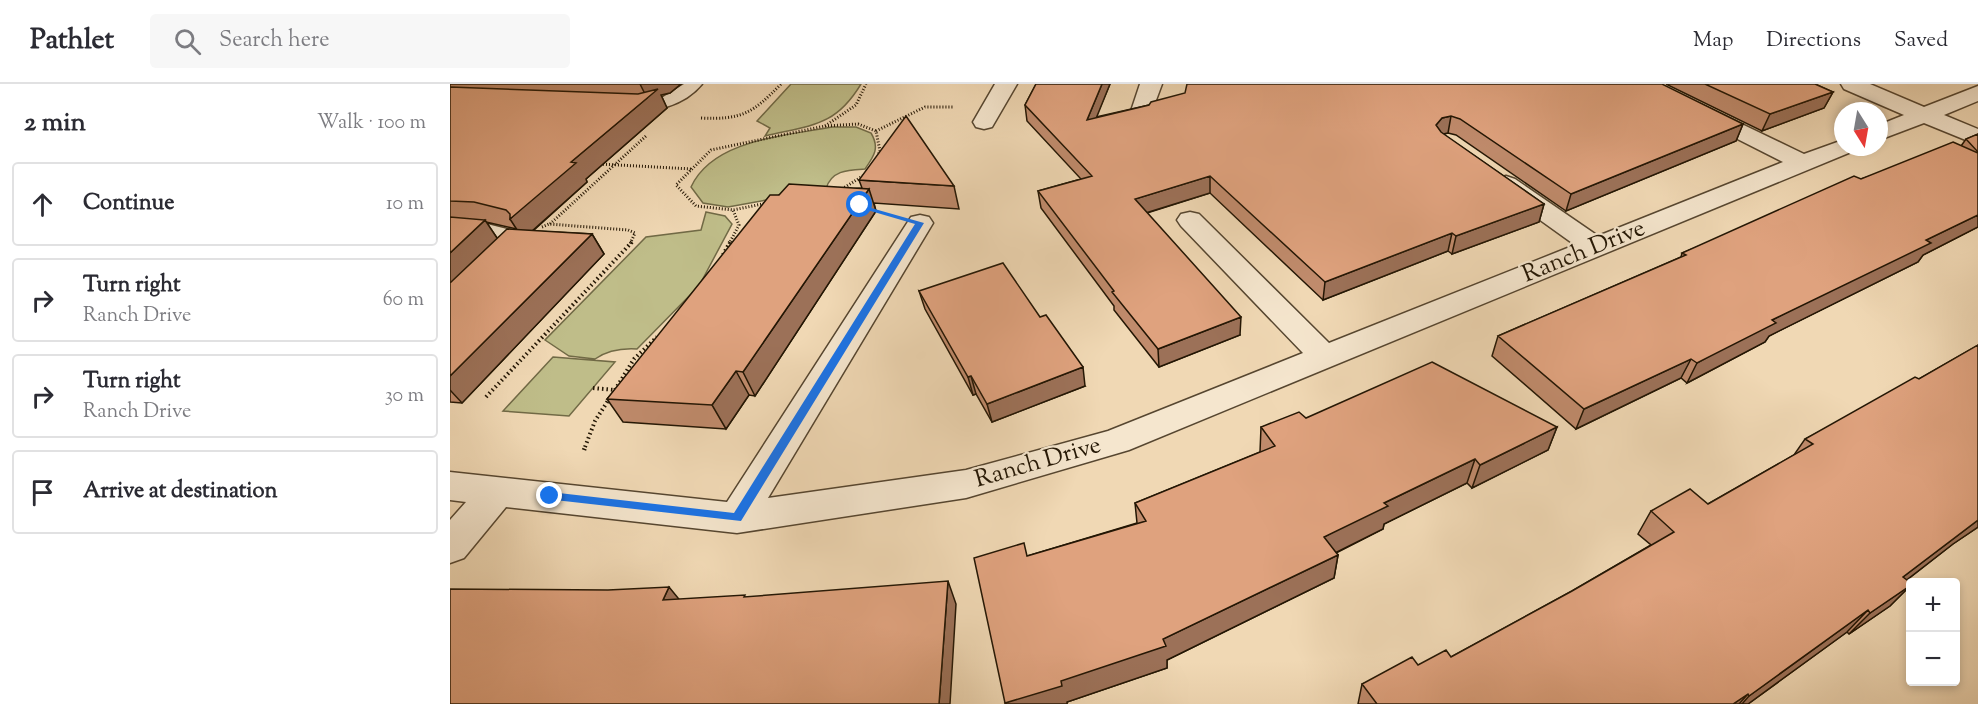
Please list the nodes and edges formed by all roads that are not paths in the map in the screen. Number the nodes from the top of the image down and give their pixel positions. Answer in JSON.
{"nodes":[{"id":1,"x":694,"y":84,"type":"edge"},
{"id":2,"x":1006,"y":84,"type":"edge"},
{"id":3,"x":1151,"y":84,"type":"edge"},
{"id":4,"x":1852,"y":84,"type":"edge"},
{"id":5,"x":1978,"y":93,"type":"edge"},
{"id":6,"x":1683,"y":102,"type":"edge"},
{"id":7,"x":612,"y":104,"type":"edge"},
{"id":8,"x":1141,"y":114,"type":"edge"},
{"id":9,"x":988,"y":115,"type":"road end"},
{"id":10,"x":1923,"y":115,"type":"junction"},
{"id":11,"x":1888,"y":129,"type":"edge"},
{"id":12,"x":1978,"y":138,"type":"edge"},
{"id":13,"x":1834,"y":151,"type":"edge"},
{"id":14,"x":1803,"y":163,"type":"junction"},
{"id":15,"x":1484,"y":168,"type":"edge"},
{"id":16,"x":1190,"y":220,"type":"dead end"},
{"id":17,"x":920,"y":223,"type":"dead end"},
{"id":18,"x":450,"y":228,"type":"edge"},
{"id":19,"x":1596,"y":247,"type":"junction"},
{"id":20,"x":488,"y":267,"type":"edge"},
{"id":21,"x":1325,"y":357,"type":"junction"},
{"id":22,"x":450,"y":486,"type":"edge"},
{"id":23,"x":499,"y":490,"type":"junction"},
{"id":24,"x":737,"y":518,"type":"junction"},
{"id":25,"x":450,"y":547,"type":"edge"}],
"edges":[{"from":1,"to":7,"type":"lane"},
{"from":2,"to":9,"type":"street"},
{"from":3,"to":8,"type":"street"},
{"from":4,"to":10,"type":"street"},
{"from":5,"to":10,"type":"street"},
{"from":6,"to":14,"type":"street"},
{"from":10,"to":11,"type":"street"},
{"from":10,"to":12,"type":"street"},
{"from":13,"to":14,"type":"street","name":"Ranch Drive"},
{"from":14,"to":19,"type":"street","name":"Ranch Drive"},
{"from":15,"to":19,"type":"street"},
{"from":16,"to":21,"type":"street"},
{"from":17,"to":24,"type":"street"},
{"from":18,"to":20,"type":"lane"},
{"from":19,"to":21,"type":"street","name":"Ranch Drive"},
{"from":21,"to":24,"type":"street","name":"Ranch Drive"},
{"from":22,"to":23,"type":"street","name":"Ranch Drive"},
{"from":23,"to":24,"type":"street","name":"Ranch Drive"},
{"from":23,"to":25,"type":"street"}]}
